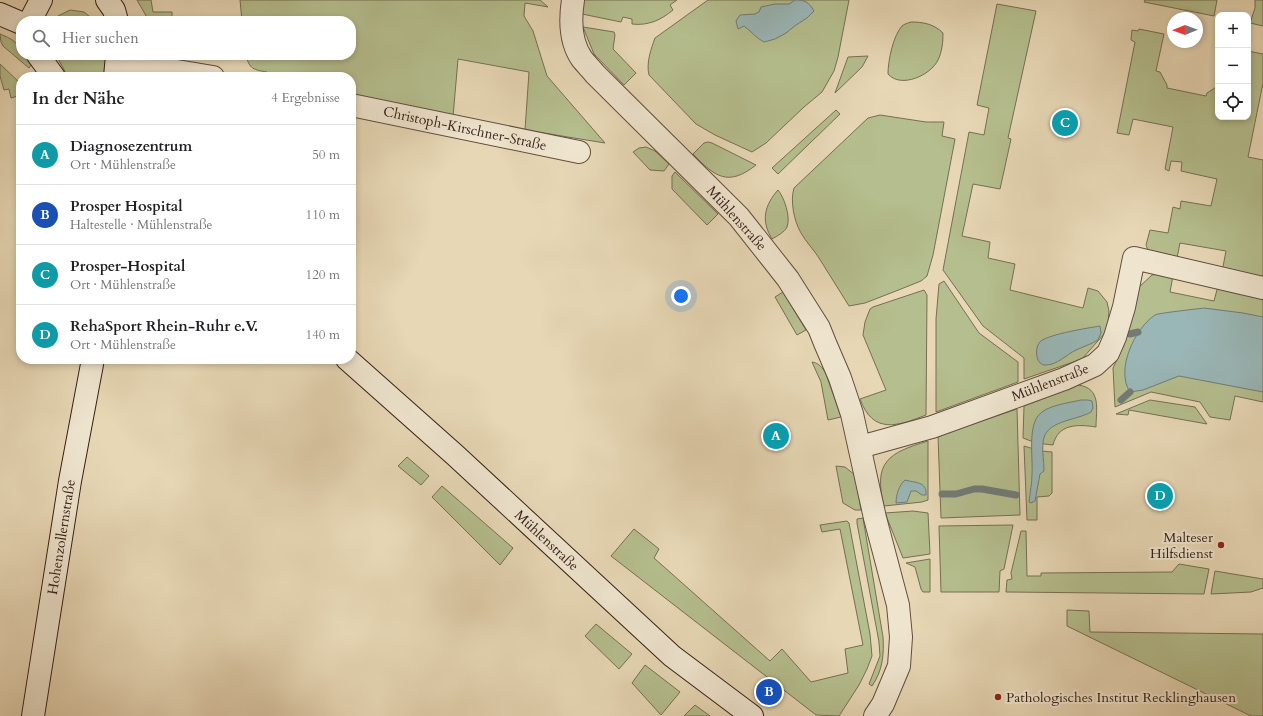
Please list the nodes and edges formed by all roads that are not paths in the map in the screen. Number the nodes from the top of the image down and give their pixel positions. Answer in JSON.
{"nodes":[{"id":1,"x":41,"y":0,"type":"edge"},
{"id":2,"x":106,"y":0,"type":"edge"},
{"id":3,"x":557,"y":0,"type":"edge"},
{"id":4,"x":572,"y":9,"type":"edge"},
{"id":5,"x":0,"y":14,"type":"edge"},
{"id":6,"x":33,"y":16,"type":"edge"},
{"id":7,"x":116,"y":16,"type":"edge"},
{"id":8,"x":16,"y":21,"type":"edge"},
{"id":9,"x":42,"y":60,"type":"edge"},
{"id":10,"x":116,"y":64,"type":"edge"},
{"id":11,"x":50,"y":72,"type":"edge"},
{"id":12,"x":176,"y":72,"type":"edge"},
{"id":13,"x":356,"y":106,"type":"edge"},
{"id":14,"x":579,"y":152,"type":"dead end"},
{"id":15,"x":1263,"y":288,"type":"edge"},
{"id":16,"x":92,"y":364,"type":"edge"},
{"id":17,"x":353,"y":364,"type":"edge"},
{"id":18,"x":860,"y":447,"type":"junction"},
{"id":19,"x":33,"y":716,"type":"edge"},
{"id":20,"x":752,"y":716,"type":"edge"},
{"id":21,"x":875,"y":716,"type":"edge"}],
"edges":[{"from":1,"to":6,"type":"street"},
{"from":2,"to":7,"type":"street"},
{"from":3,"to":4,"type":"street","name":"Mühlenstraße"},
{"from":4,"to":18,"type":"street","name":"Mühlenstraße"},
{"from":5,"to":8,"type":"street"},
{"from":9,"to":11,"type":"street"},
{"from":10,"to":12,"type":"street"},
{"from":13,"to":14,"type":"street","name":"Christoph-Kirschner-Straße"},
{"from":15,"to":18,"type":"street","name":"Mühlenstraße"},
{"from":16,"to":19,"type":"street","name":"Hohenzollernstraße"},
{"from":17,"to":20,"type":"street","name":"Mühlenstraße"},
{"from":18,"to":21,"type":"street","name":"Mühlenstraße"}]}
